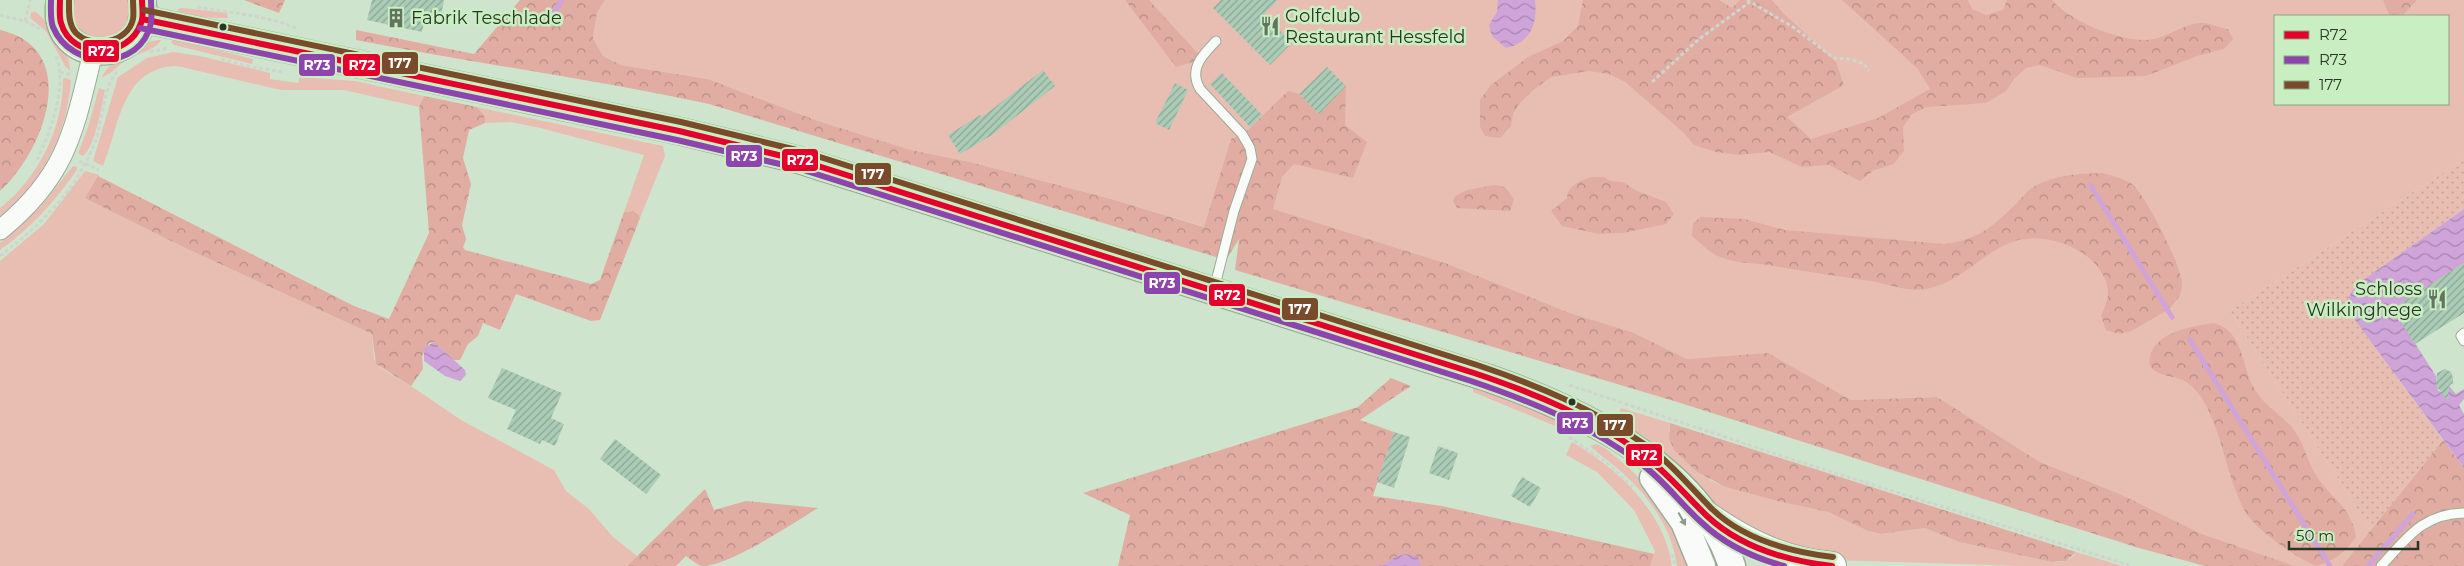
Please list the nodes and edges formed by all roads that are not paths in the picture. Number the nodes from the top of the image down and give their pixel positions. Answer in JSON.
{"nodes":[{"id":1,"x":57,"y":1,"type":"edge"},
{"id":2,"x":142,"y":10,"type":"edge"},
{"id":3,"x":1216,"y":41,"type":"dead end"},
{"id":4,"x":93,"y":52,"type":"junction"},
{"id":5,"x":0,"y":230,"type":"edge"},
{"id":6,"x":1214,"y":291,"type":"junction"},
{"id":7,"x":2464,"y":333,"type":"edge"},
{"id":8,"x":2464,"y":340,"type":"edge"},
{"id":9,"x":1635,"y":450,"type":"junction"},
{"id":10,"x":2464,"y":513,"type":"edge"},
{"id":11,"x":1707,"y":516,"type":"junction"},
{"id":12,"x":1702,"y":566,"type":"edge"},
{"id":13,"x":1732,"y":566,"type":"edge"},
{"id":14,"x":1832,"y":566,"type":"edge"},
{"id":15,"x":2380,"y":566,"type":"edge"}],
"edges":[{"from":1,"to":4,"type":"main road"},
{"from":2,"to":4,"type":"main road"},
{"from":2,"to":6,"type":"main road"},
{"from":3,"to":6,"type":"lane"},
{"from":4,"to":5,"type":"street"},
{"from":6,"to":9,"type":"main road"},
{"from":7,"to":8,"type":"lane"},
{"from":9,"to":11,"type":"main road"},
{"from":9,"to":12,"type":"main road","one_way":true},
{"from":10,"to":15,"type":"lane"},
{"from":11,"to":13,"type":"main road"},
{"from":11,"to":14,"type":"main road"}]}
